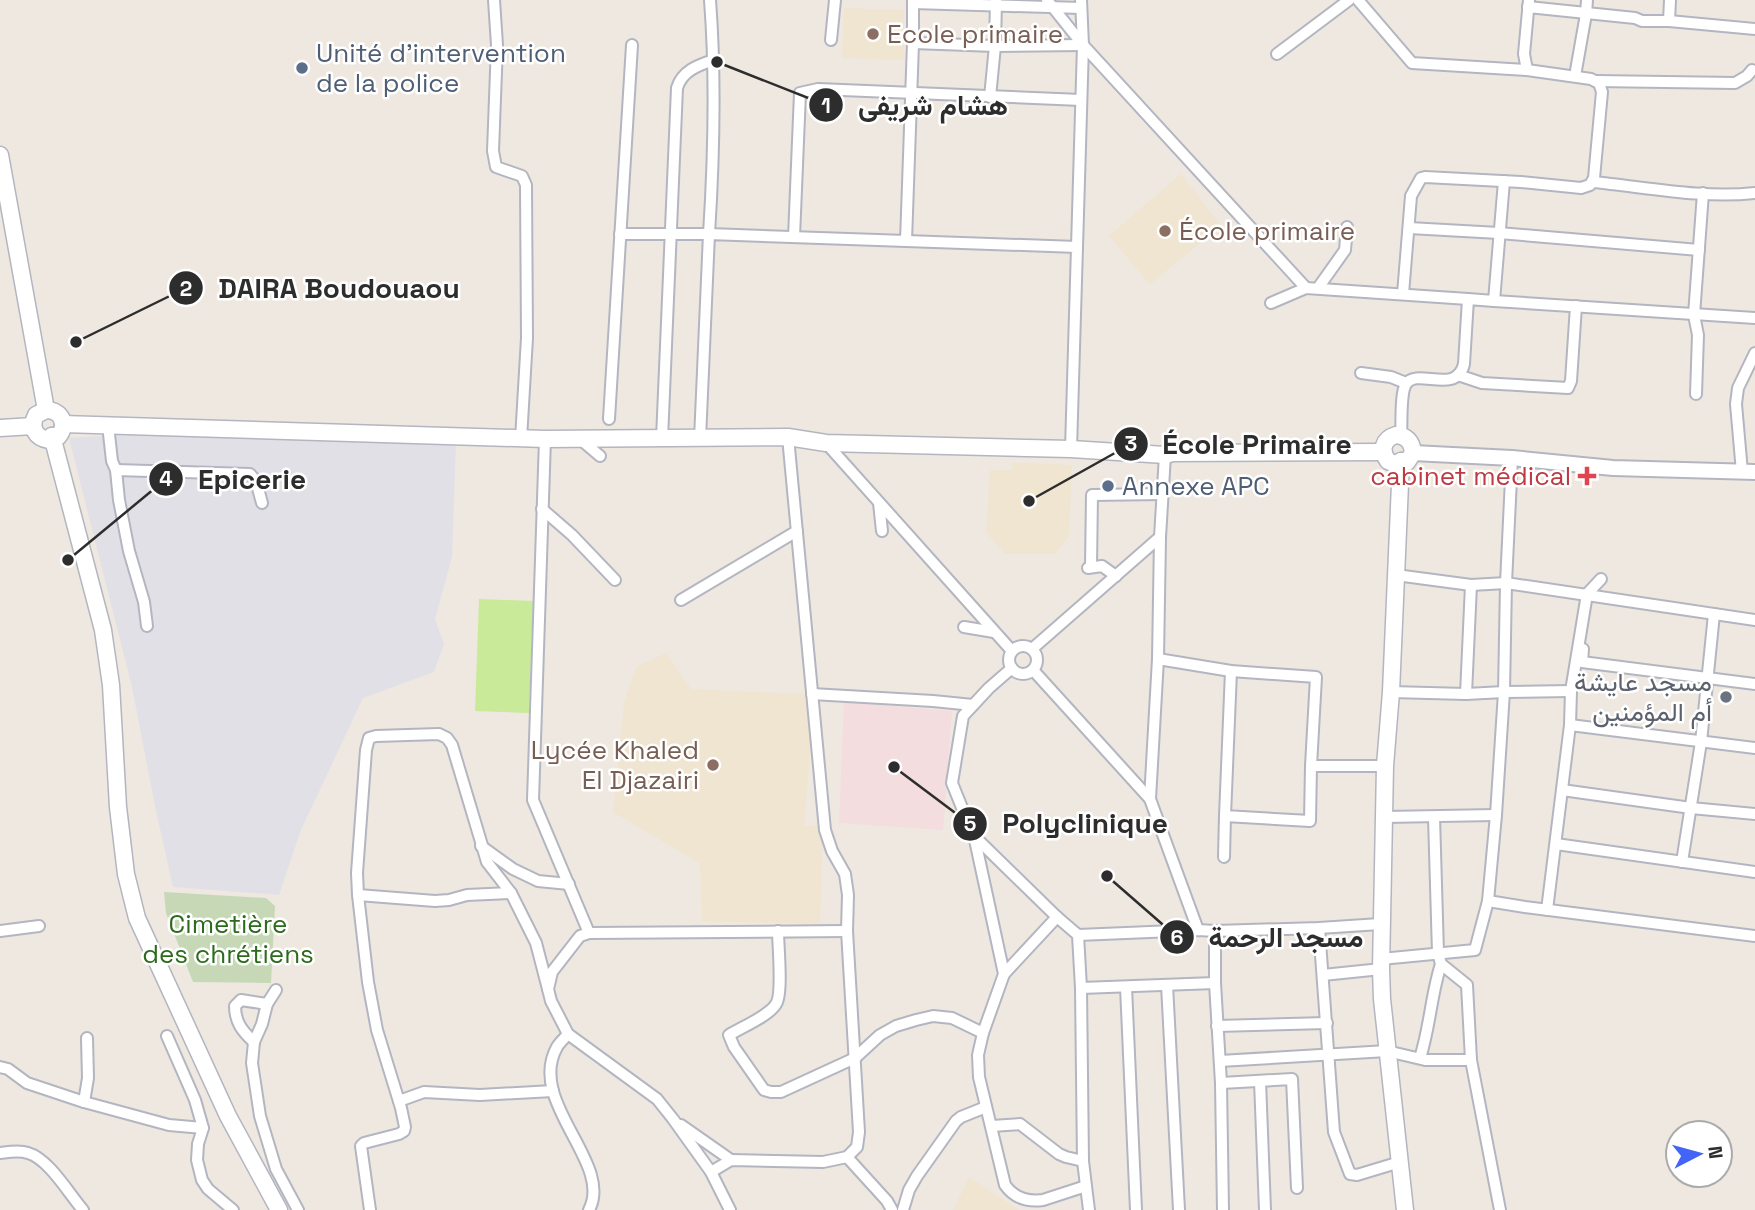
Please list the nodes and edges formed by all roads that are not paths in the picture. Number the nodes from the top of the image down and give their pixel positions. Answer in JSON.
{"nodes":[{"id":1,"x":494,"y":0,"type":"edge"},
{"id":2,"x":710,"y":0,"type":"edge"},
{"id":3,"x":835,"y":0,"type":"edge"},
{"id":4,"x":1349,"y":0,"type":"edge"},
{"id":5,"x":1358,"y":0,"type":"edge"},
{"id":6,"x":1587,"y":0,"type":"edge"},
{"id":7,"x":1670,"y":0,"type":"edge"},
{"id":8,"x":913,"y":2,"type":"edge"},
{"id":9,"x":996,"y":3,"type":"edge"},
{"id":10,"x":1528,"y":3,"type":"edge"},
{"id":11,"x":1050,"y":4,"type":"edge"},
{"id":12,"x":1081,"y":4,"type":"edge"},
{"id":13,"x":1586,"y":14,"type":"junction"},
{"id":14,"x":1669,"y":21,"type":"junction"},
{"id":15,"x":1755,"y":29,"type":"edge"},
{"id":16,"x":831,"y":40,"type":"dead end"},
{"id":17,"x":913,"y":43,"type":"junction"},
{"id":18,"x":632,"y":45,"type":"dead end"},
{"id":19,"x":1083,"y":45,"type":"junction"},
{"id":20,"x":995,"y":46,"type":"junction"},
{"id":21,"x":1277,"y":54,"type":"dead end"},
{"id":22,"x":714,"y":60,"type":"junction"},
{"id":23,"x":1527,"y":70,"type":"junction"},
{"id":24,"x":1752,"y":70,"type":"dead end"},
{"id":25,"x":1575,"y":76,"type":"junction"},
{"id":26,"x":1595,"y":81,"type":"junction"},
{"id":27,"x":911,"y":93,"type":"junction"},
{"id":28,"x":990,"y":97,"type":"junction"},
{"id":29,"x":1081,"y":100,"type":"junction"},
{"id":30,"x":0,"y":155,"type":"edge"},
{"id":31,"x":1504,"y":181,"type":"junction"},
{"id":32,"x":1593,"y":182,"type":"junction"},
{"id":33,"x":1703,"y":193,"type":"junction"},
{"id":34,"x":1755,"y":193,"type":"edge"},
{"id":35,"x":1347,"y":227,"type":"dead end"},
{"id":36,"x":1409,"y":228,"type":"junction"},
{"id":37,"x":1499,"y":233,"type":"junction"},
{"id":38,"x":620,"y":234,"type":"junction"},
{"id":39,"x":709,"y":234,"type":"junction"},
{"id":40,"x":671,"y":235,"type":"junction"},
{"id":41,"x":794,"y":237,"type":"junction"},
{"id":42,"x":906,"y":241,"type":"junction"},
{"id":43,"x":1077,"y":247,"type":"junction"},
{"id":44,"x":1699,"y":250,"type":"junction"},
{"id":45,"x":1306,"y":288,"type":"junction"},
{"id":46,"x":1318,"y":288,"type":"junction"},
{"id":47,"x":1403,"y":294,"type":"junction"},
{"id":48,"x":1468,"y":299,"type":"junction"},
{"id":49,"x":1494,"y":301,"type":"junction"},
{"id":50,"x":1271,"y":303,"type":"dead end"},
{"id":51,"x":1576,"y":306,"type":"junction"},
{"id":52,"x":1694,"y":314,"type":"junction"},
{"id":53,"x":1755,"y":317,"type":"edge"},
{"id":54,"x":1755,"y":353,"type":"edge"},
{"id":55,"x":1361,"y":373,"type":"dead end"},
{"id":56,"x":1458,"y":375,"type":"junction"},
{"id":57,"x":1406,"y":383,"type":"junction"},
{"id":58,"x":1696,"y":394,"type":"dead end"},
{"id":59,"x":46,"y":410,"type":"junction"},
{"id":60,"x":610,"y":419,"type":"dead end"},
{"id":61,"x":108,"y":425,"type":"junction"},
{"id":62,"x":33,"y":426,"type":"junction"},
{"id":63,"x":0,"y":428,"type":"edge"},
{"id":64,"x":58,"y":430,"type":"junction"},
{"id":65,"x":1401,"y":435,"type":"junction"},
{"id":66,"x":788,"y":437,"type":"junction"},
{"id":67,"x":521,"y":439,"type":"junction"},
{"id":68,"x":545,"y":439,"type":"junction"},
{"id":69,"x":580,"y":439,"type":"junction"},
{"id":70,"x":662,"y":439,"type":"junction"},
{"id":71,"x":700,"y":439,"type":"junction"},
{"id":72,"x":826,"y":443,"type":"junction"},
{"id":73,"x":1071,"y":449,"type":"junction"},
{"id":74,"x":1383,"y":452,"type":"junction"},
{"id":75,"x":1165,"y":455,"type":"junction"},
{"id":76,"x":600,"y":456,"type":"dead end"},
{"id":77,"x":1407,"y":457,"type":"junction"},
{"id":78,"x":1512,"y":458,"type":"junction"},
{"id":79,"x":116,"y":470,"type":"junction"},
{"id":80,"x":1749,"y":472,"type":"edge"},
{"id":81,"x":1163,"y":494,"type":"junction"},
{"id":82,"x":262,"y":503,"type":"dead end"},
{"id":83,"x":880,"y":503,"type":"junction"},
{"id":84,"x":542,"y":509,"type":"junction"},
{"id":85,"x":797,"y":531,"type":"junction"},
{"id":86,"x":883,"y":531,"type":"dead end"},
{"id":87,"x":1160,"y":537,"type":"junction"},
{"id":88,"x":1396,"y":575,"type":"junction"},
{"id":89,"x":1116,"y":576,"type":"junction"},
{"id":90,"x":1601,"y":579,"type":"dead end"},
{"id":91,"x":615,"y":580,"type":"dead end"},
{"id":92,"x":1506,"y":583,"type":"junction"},
{"id":93,"x":1471,"y":584,"type":"junction"},
{"id":94,"x":1587,"y":594,"type":"junction"},
{"id":95,"x":681,"y":600,"type":"dead end"},
{"id":96,"x":1714,"y":614,"type":"junction"},
{"id":97,"x":1755,"y":620,"type":"edge"},
{"id":98,"x":147,"y":626,"type":"dead end"},
{"id":99,"x":964,"y":627,"type":"dead end"},
{"id":100,"x":995,"y":632,"type":"junction"},
{"id":101,"x":1032,"y":649,"type":"junction"},
{"id":102,"x":1012,"y":651,"type":"junction"},
{"id":103,"x":1158,"y":659,"type":"junction"},
{"id":104,"x":1012,"y":668,"type":"junction"},
{"id":105,"x":1033,"y":670,"type":"junction"},
{"id":106,"x":1231,"y":671,"type":"junction"},
{"id":107,"x":1708,"y":678,"type":"junction"},
{"id":108,"x":1755,"y":684,"type":"edge"},
{"id":109,"x":1571,"y":691,"type":"junction"},
{"id":110,"x":1391,"y":692,"type":"junction"},
{"id":111,"x":1504,"y":692,"type":"junction"},
{"id":112,"x":812,"y":694,"type":"junction"},
{"id":113,"x":1466,"y":694,"type":"junction"},
{"id":114,"x":973,"y":705,"type":"junction"},
{"id":115,"x":1570,"y":725,"type":"junction"},
{"id":116,"x":1701,"y":742,"type":"junction"},
{"id":117,"x":1755,"y":748,"type":"edge"},
{"id":118,"x":1311,"y":766,"type":"junction"},
{"id":119,"x":1385,"y":766,"type":"junction"},
{"id":120,"x":1562,"y":790,"type":"junction"},
{"id":121,"x":1150,"y":799,"type":"junction"},
{"id":122,"x":1691,"y":807,"type":"junction"},
{"id":123,"x":1755,"y":814,"type":"edge"},
{"id":124,"x":1496,"y":815,"type":"junction"},
{"id":125,"x":1225,"y":816,"type":"junction"},
{"id":126,"x":1384,"y":817,"type":"junction"},
{"id":127,"x":1434,"y":817,"type":"junction"},
{"id":128,"x":974,"y":836,"type":"junction"},
{"id":129,"x":1556,"y":844,"type":"junction"},
{"id":130,"x":481,"y":846,"type":"junction"},
{"id":131,"x":1224,"y":857,"type":"dead end"},
{"id":132,"x":1682,"y":862,"type":"junction"},
{"id":133,"x":1755,"y":872,"type":"edge"},
{"id":134,"x":569,"y":884,"type":"junction"},
{"id":135,"x":510,"y":893,"type":"junction"},
{"id":136,"x":358,"y":895,"type":"junction"},
{"id":137,"x":1488,"y":901,"type":"junction"},
{"id":138,"x":1547,"y":910,"type":"junction"},
{"id":139,"x":1057,"y":917,"type":"junction"},
{"id":140,"x":1380,"y":924,"type":"junction"},
{"id":141,"x":39,"y":926,"type":"dead end"},
{"id":142,"x":1319,"y":928,"type":"junction"},
{"id":143,"x":585,"y":930,"type":"junction"},
{"id":144,"x":1198,"y":930,"type":"junction"},
{"id":145,"x":0,"y":931,"type":"edge"},
{"id":146,"x":778,"y":931,"type":"junction"},
{"id":147,"x":847,"y":931,"type":"junction"},
{"id":148,"x":1215,"y":931,"type":"junction"},
{"id":149,"x":1078,"y":935,"type":"junction"},
{"id":150,"x":1755,"y":936,"type":"edge"},
{"id":151,"x":1440,"y":959,"type":"junction"},
{"id":152,"x":1381,"y":964,"type":"junction"},
{"id":153,"x":1003,"y":974,"type":"junction"},
{"id":154,"x":1323,"y":975,"type":"junction"},
{"id":155,"x":1215,"y":982,"type":"junction"},
{"id":156,"x":1167,"y":985,"type":"junction"},
{"id":157,"x":1126,"y":987,"type":"junction"},
{"id":158,"x":1081,"y":988,"type":"junction"},
{"id":159,"x":548,"y":989,"type":"junction"},
{"id":160,"x":276,"y":990,"type":"dead end"},
{"id":161,"x":267,"y":1004,"type":"junction"},
{"id":162,"x":1327,"y":1023,"type":"junction"},
{"id":163,"x":1217,"y":1026,"type":"junction"},
{"id":164,"x":983,"y":1033,"type":"junction"},
{"id":165,"x":568,"y":1034,"type":"junction"},
{"id":166,"x":167,"y":1036,"type":"dead end"},
{"id":167,"x":87,"y":1038,"type":"dead end"},
{"id":168,"x":254,"y":1042,"type":"junction"},
{"id":169,"x":1387,"y":1051,"type":"junction"},
{"id":170,"x":1328,"y":1054,"type":"junction"},
{"id":171,"x":855,"y":1058,"type":"junction"},
{"id":172,"x":1420,"y":1058,"type":"junction"},
{"id":173,"x":1471,"y":1060,"type":"junction"},
{"id":174,"x":1220,"y":1061,"type":"junction"},
{"id":175,"x":0,"y":1067,"type":"edge"},
{"id":176,"x":1260,"y":1081,"type":"junction"},
{"id":177,"x":1221,"y":1083,"type":"junction"},
{"id":178,"x":553,"y":1091,"type":"junction"},
{"id":179,"x":399,"y":1101,"type":"junction"},
{"id":180,"x":84,"y":1102,"type":"junction"},
{"id":181,"x":986,"y":1107,"type":"junction"},
{"id":182,"x":673,"y":1119,"type":"junction"},
{"id":183,"x":992,"y":1126,"type":"junction"},
{"id":184,"x":202,"y":1128,"type":"junction"},
{"id":185,"x":0,"y":1153,"type":"edge"},
{"id":186,"x":847,"y":1157,"type":"junction"},
{"id":187,"x":731,"y":1160,"type":"junction"},
{"id":188,"x":1083,"y":1161,"type":"junction"},
{"id":189,"x":1400,"y":1162,"type":"junction"},
{"id":190,"x":711,"y":1172,"type":"junction"},
{"id":191,"x":1086,"y":1186,"type":"junction"},
{"id":192,"x":1297,"y":1188,"type":"dead end"},
{"id":193,"x":83,"y":1210,"type":"edge"},
{"id":194,"x":233,"y":1210,"type":"edge"},
{"id":195,"x":278,"y":1210,"type":"edge"},
{"id":196,"x":298,"y":1210,"type":"edge"},
{"id":197,"x":370,"y":1210,"type":"edge"},
{"id":198,"x":589,"y":1210,"type":"edge"},
{"id":199,"x":730,"y":1210,"type":"edge"},
{"id":200,"x":892,"y":1210,"type":"edge"},
{"id":201,"x":904,"y":1210,"type":"edge"},
{"id":202,"x":1089,"y":1210,"type":"edge"},
{"id":203,"x":1136,"y":1210,"type":"edge"},
{"id":204,"x":1179,"y":1210,"type":"edge"},
{"id":205,"x":1223,"y":1210,"type":"edge"},
{"id":206,"x":1265,"y":1210,"type":"edge"},
{"id":207,"x":1405,"y":1210,"type":"edge"},
{"id":208,"x":1500,"y":1210,"type":"edge"}],
"edges":[{"from":1,"to":67,"type":"street"},
{"from":2,"to":22,"type":"street"},
{"from":3,"to":16,"type":"street"},
{"from":4,"to":21,"type":"street"},
{"from":5,"to":23,"type":"street"},
{"from":6,"to":13,"type":"street"},
{"from":7,"to":14,"type":"street"},
{"from":8,"to":9,"type":"street"},
{"from":8,"to":17,"type":"street"},
{"from":9,"to":11,"type":"street"},
{"from":9,"to":20,"type":"street"},
{"from":10,"to":13,"type":"street"},
{"from":10,"to":23,"type":"street"},
{"from":11,"to":12,"type":"street"},
{"from":11,"to":19,"type":"street"},
{"from":12,"to":19,"type":"street"},
{"from":13,"to":14,"type":"street"},
{"from":13,"to":25,"type":"street"},
{"from":14,"to":15,"type":"street"},
{"from":17,"to":20,"type":"street"},
{"from":17,"to":27,"type":"street"},
{"from":18,"to":38,"type":"street"},
{"from":19,"to":20,"type":"street"},
{"from":19,"to":29,"type":"street"},
{"from":19,"to":45,"type":"street"},
{"from":20,"to":28,"type":"street"},
{"from":22,"to":39,"type":"street"},
{"from":22,"to":40,"type":"street"},
{"from":23,"to":25,"type":"street"},
{"from":24,"to":26,"type":"street"},
{"from":25,"to":26,"type":"street"},
{"from":26,"to":32,"type":"street"},
{"from":27,"to":28,"type":"street"},
{"from":27,"to":41,"type":"street"},
{"from":27,"to":42,"type":"street"},
{"from":28,"to":29,"type":"street"},
{"from":29,"to":43,"type":"street"},
{"from":30,"to":59,"type":"main road"},
{"from":31,"to":32,"type":"street"},
{"from":31,"to":36,"type":"street"},
{"from":31,"to":37,"type":"street"},
{"from":32,"to":33,"type":"street"},
{"from":33,"to":34,"type":"street"},
{"from":33,"to":44,"type":"street"},
{"from":35,"to":46,"type":"street"},
{"from":36,"to":37,"type":"street"},
{"from":36,"to":47,"type":"street"},
{"from":37,"to":44,"type":"street"},
{"from":37,"to":49,"type":"street"},
{"from":38,"to":40,"type":"street"},
{"from":38,"to":60,"type":"street"},
{"from":39,"to":40,"type":"street"},
{"from":39,"to":41,"type":"street"},
{"from":39,"to":71,"type":"street"},
{"from":40,"to":70,"type":"street"},
{"from":41,"to":42,"type":"street"},
{"from":42,"to":43,"type":"street"},
{"from":43,"to":73,"type":"street"},
{"from":44,"to":52,"type":"street"},
{"from":45,"to":46,"type":"street"},
{"from":45,"to":50,"type":"street"},
{"from":46,"to":47,"type":"street"},
{"from":47,"to":48,"type":"street"},
{"from":48,"to":49,"type":"street"},
{"from":48,"to":56,"type":"street"},
{"from":49,"to":51,"type":"street"},
{"from":51,"to":52,"type":"street"},
{"from":51,"to":56,"type":"street"},
{"from":52,"to":53,"type":"street"},
{"from":52,"to":58,"type":"street"},
{"from":54,"to":80,"type":"street"},
{"from":55,"to":57,"type":"street"},
{"from":56,"to":57,"type":"street"},
{"from":57,"to":65,"type":"street"},
{"from":59,"to":62,"type":"main road"},
{"from":59,"to":64,"type":"main road"},
{"from":61,"to":64,"type":"main road"},
{"from":61,"to":67,"type":"main road"},
{"from":61,"to":79,"type":"street"},
{"from":62,"to":63,"type":"main road"},
{"from":62,"to":64,"type":"main road"},
{"from":64,"to":195,"type":"main road"},
{"from":65,"to":74,"type":"main road"},
{"from":65,"to":77,"type":"main road"},
{"from":66,"to":71,"type":"main road"},
{"from":66,"to":72,"type":"main road"},
{"from":66,"to":85,"type":"street"},
{"from":67,"to":68,"type":"main road"},
{"from":68,"to":69,"type":"main road"},
{"from":68,"to":84,"type":"street"},
{"from":69,"to":70,"type":"main road"},
{"from":69,"to":76,"type":"street"},
{"from":70,"to":71,"type":"main road"},
{"from":72,"to":73,"type":"main road"},
{"from":72,"to":83,"type":"street"},
{"from":73,"to":75,"type":"main road"},
{"from":74,"to":75,"type":"main road"},
{"from":74,"to":77,"type":"main road"},
{"from":75,"to":81,"type":"street"},
{"from":77,"to":78,"type":"street"},
{"from":77,"to":88,"type":"main road"},
{"from":78,"to":80,"type":"street"},
{"from":78,"to":92,"type":"street"},
{"from":79,"to":82,"type":"street"},
{"from":79,"to":98,"type":"street"},
{"from":81,"to":87,"type":"street"},
{"from":81,"to":89,"type":"street"},
{"from":83,"to":86,"type":"street"},
{"from":83,"to":100,"type":"street"},
{"from":84,"to":91,"type":"street"},
{"from":84,"to":134,"type":"street"},
{"from":85,"to":95,"type":"street"},
{"from":85,"to":112,"type":"street"},
{"from":87,"to":89,"type":"street"},
{"from":87,"to":103,"type":"street"},
{"from":88,"to":93,"type":"street"},
{"from":88,"to":110,"type":"main road"},
{"from":89,"to":101,"type":"street"},
{"from":90,"to":94,"type":"street"},
{"from":92,"to":93,"type":"street"},
{"from":92,"to":94,"type":"street"},
{"from":92,"to":111,"type":"street"},
{"from":93,"to":113,"type":"street"},
{"from":94,"to":96,"type":"street"},
{"from":94,"to":107,"type":"street"},
{"from":94,"to":109,"type":"street"},
{"from":96,"to":97,"type":"street"},
{"from":96,"to":107,"type":"street"},
{"from":99,"to":100,"type":"street"},
{"from":100,"to":102,"type":"street"},
{"from":101,"to":102,"type":"street"},
{"from":101,"to":105,"type":"street"},
{"from":102,"to":104,"type":"street"},
{"from":103,"to":106,"type":"street"},
{"from":103,"to":121,"type":"street"},
{"from":104,"to":105,"type":"street"},
{"from":104,"to":114,"type":"street"},
{"from":105,"to":121,"type":"street"},
{"from":106,"to":118,"type":"street"},
{"from":106,"to":125,"type":"street"},
{"from":107,"to":108,"type":"street"},
{"from":107,"to":116,"type":"street"},
{"from":109,"to":111,"type":"street"},
{"from":109,"to":115,"type":"street"},
{"from":110,"to":113,"type":"street"},
{"from":110,"to":119,"type":"main road"},
{"from":111,"to":113,"type":"street"},
{"from":111,"to":124,"type":"street"},
{"from":112,"to":114,"type":"street"},
{"from":112,"to":147,"type":"street"},
{"from":114,"to":128,"type":"street"},
{"from":115,"to":116,"type":"street"},
{"from":115,"to":120,"type":"street"},
{"from":116,"to":117,"type":"street"},
{"from":116,"to":122,"type":"street"},
{"from":118,"to":119,"type":"street"},
{"from":118,"to":125,"type":"street"},
{"from":119,"to":126,"type":"main road"},
{"from":120,"to":122,"type":"street"},
{"from":120,"to":129,"type":"street"},
{"from":121,"to":144,"type":"street"},
{"from":122,"to":123,"type":"street"},
{"from":122,"to":132,"type":"street"},
{"from":124,"to":127,"type":"street"},
{"from":124,"to":137,"type":"street"},
{"from":125,"to":131,"type":"street"},
{"from":126,"to":127,"type":"street"},
{"from":126,"to":140,"type":"main road"},
{"from":127,"to":151,"type":"street"},
{"from":128,"to":139,"type":"street"},
{"from":128,"to":153,"type":"street"},
{"from":129,"to":132,"type":"street"},
{"from":129,"to":138,"type":"street"},
{"from":130,"to":134,"type":"street"},
{"from":130,"to":135,"type":"street"},
{"from":130,"to":136,"type":"street"},
{"from":132,"to":133,"type":"street"},
{"from":134,"to":143,"type":"street"},
{"from":135,"to":136,"type":"street"},
{"from":135,"to":159,"type":"street"},
{"from":136,"to":179,"type":"street"},
{"from":137,"to":138,"type":"street"},
{"from":137,"to":151,"type":"street"},
{"from":138,"to":150,"type":"street"},
{"from":139,"to":149,"type":"street"},
{"from":139,"to":153,"type":"street"},
{"from":140,"to":142,"type":"street"},
{"from":140,"to":152,"type":"main road"},
{"from":141,"to":145,"type":"street"},
{"from":142,"to":148,"type":"street"},
{"from":142,"to":154,"type":"street"},
{"from":143,"to":146,"type":"street"},
{"from":143,"to":159,"type":"street"},
{"from":144,"to":148,"type":"street"},
{"from":144,"to":149,"type":"street"},
{"from":146,"to":147,"type":"street"},
{"from":146,"to":171,"type":"street"},
{"from":147,"to":171,"type":"street"},
{"from":148,"to":155,"type":"street"},
{"from":149,"to":158,"type":"street"},
{"from":151,"to":152,"type":"street"},
{"from":151,"to":172,"type":"street"},
{"from":151,"to":173,"type":"street"},
{"from":152,"to":154,"type":"street"},
{"from":152,"to":169,"type":"main road"},
{"from":153,"to":164,"type":"street"},
{"from":154,"to":162,"type":"street"},
{"from":155,"to":156,"type":"street"},
{"from":155,"to":163,"type":"street"},
{"from":156,"to":157,"type":"street"},
{"from":156,"to":204,"type":"street"},
{"from":157,"to":158,"type":"street"},
{"from":157,"to":203,"type":"street"},
{"from":158,"to":188,"type":"street"},
{"from":159,"to":165,"type":"street"},
{"from":160,"to":161,"type":"street"},
{"from":161,"to":168,"type":"street"},
{"from":161,"to":168,"type":"street"},
{"from":162,"to":163,"type":"street"},
{"from":162,"to":170,"type":"street"},
{"from":163,"to":174,"type":"street"},
{"from":164,"to":171,"type":"street"},
{"from":164,"to":181,"type":"street"},
{"from":165,"to":178,"type":"street"},
{"from":165,"to":182,"type":"street"},
{"from":166,"to":184,"type":"street"},
{"from":167,"to":180,"type":"street"},
{"from":168,"to":196,"type":"street"},
{"from":169,"to":170,"type":"street"},
{"from":169,"to":172,"type":"street"},
{"from":169,"to":189,"type":"main road"},
{"from":170,"to":174,"type":"street"},
{"from":170,"to":189,"type":"street"},
{"from":171,"to":186,"type":"street"},
{"from":172,"to":173,"type":"street"},
{"from":173,"to":208,"type":"street"},
{"from":174,"to":177,"type":"street"},
{"from":175,"to":180,"type":"street"},
{"from":176,"to":177,"type":"street"},
{"from":176,"to":192,"type":"street"},
{"from":176,"to":206,"type":"street"},
{"from":177,"to":205,"type":"street"},
{"from":178,"to":179,"type":"street"},
{"from":178,"to":198,"type":"street"},
{"from":179,"to":197,"type":"street"},
{"from":180,"to":184,"type":"street"},
{"from":181,"to":183,"type":"street"},
{"from":181,"to":201,"type":"street"},
{"from":182,"to":187,"type":"street"},
{"from":182,"to":190,"type":"street"},
{"from":183,"to":188,"type":"street"},
{"from":183,"to":191,"type":"street"},
{"from":184,"to":194,"type":"street"},
{"from":185,"to":193,"type":"street"},
{"from":186,"to":187,"type":"street"},
{"from":186,"to":200,"type":"street"},
{"from":187,"to":190,"type":"street"},
{"from":188,"to":191,"type":"street"},
{"from":189,"to":207,"type":"main road"},
{"from":190,"to":199,"type":"street"},
{"from":191,"to":202,"type":"street"}]}
